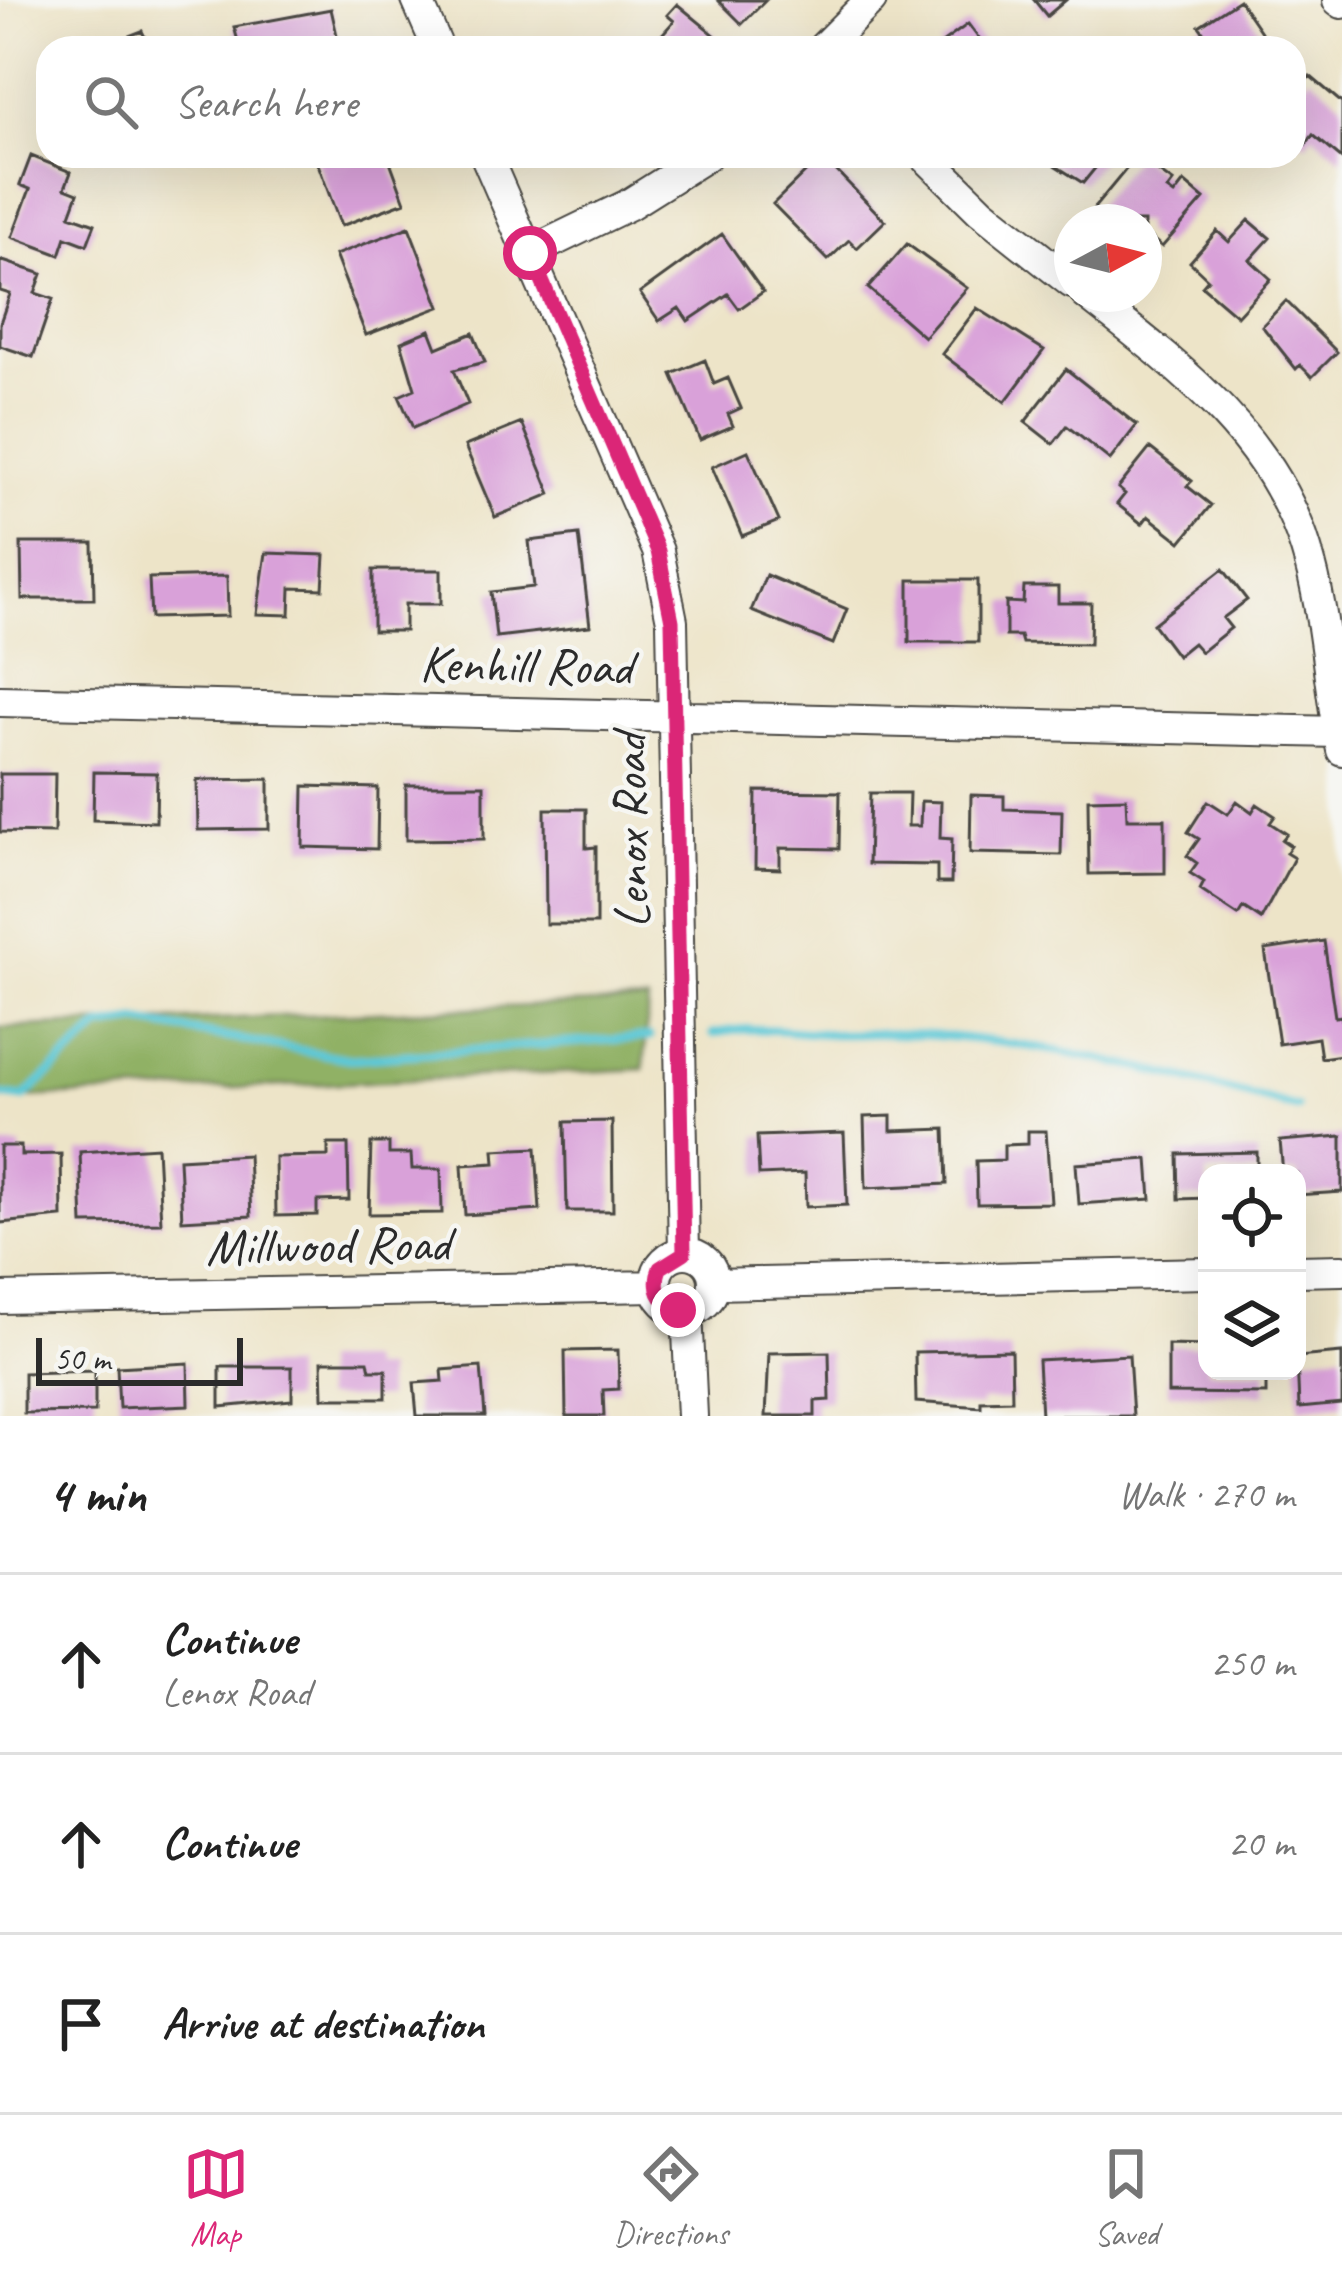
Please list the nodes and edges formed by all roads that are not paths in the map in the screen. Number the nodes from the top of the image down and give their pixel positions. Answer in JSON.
{"nodes":[{"id":1,"x":417,"y":0,"type":"edge"},
{"id":2,"x":872,"y":0,"type":"edge"},
{"id":3,"x":434,"y":36,"type":"edge"},
{"id":4,"x":836,"y":36,"type":"edge"},
{"id":5,"x":491,"y":168,"type":"edge"},
{"id":6,"x":687,"y":168,"type":"edge"},
{"id":7,"x":937,"y":168,"type":"edge"},
{"id":8,"x":530,"y":253,"type":"junction"},
{"id":9,"x":1054,"y":269,"type":"edge"},
{"id":10,"x":1109,"y":312,"type":"edge"},
{"id":11,"x":0,"y":701,"type":"edge"},
{"id":12,"x":674,"y":715,"type":"junction"},
{"id":13,"x":1340,"y":741,"type":"edge"},
{"id":14,"x":684,"y":1253,"type":"junction"},
{"id":15,"x":1342,"y":1270,"type":"edge"},
{"id":16,"x":1306,"y":1271,"type":"edge"},
{"id":17,"x":1198,"y":1273,"type":"edge"},
{"id":18,"x":714,"y":1284,"type":"junction"},
{"id":19,"x":657,"y":1286,"type":"junction"},
{"id":20,"x":0,"y":1298,"type":"edge"},
{"id":21,"x":687,"y":1311,"type":"junction"},
{"id":22,"x":692,"y":1416,"type":"edge"}],
"edges":[{"from":1,"to":3,"type":"street"},
{"from":2,"to":4,"type":"street"},
{"from":5,"to":8,"type":"street","name":"Lenox Road"},
{"from":6,"to":8,"type":"street"},
{"from":7,"to":9,"type":"street"},
{"from":8,"to":12,"type":"street","name":"Lenox Road"},
{"from":10,"to":13,"type":"street"},
{"from":11,"to":12,"type":"street","name":"Kenhill Road"},
{"from":12,"to":13,"type":"street","name":"Kenhill Road"},
{"from":12,"to":14,"type":"street","name":"Lenox Road"},
{"from":14,"to":18,"type":"street"},
{"from":14,"to":19,"type":"street"},
{"from":15,"to":16,"type":"street"},
{"from":17,"to":18,"type":"street"},
{"from":18,"to":21,"type":"street"},
{"from":19,"to":20,"type":"street","name":"Millwood Road"},
{"from":19,"to":21,"type":"street"},
{"from":21,"to":22,"type":"street"}]}
